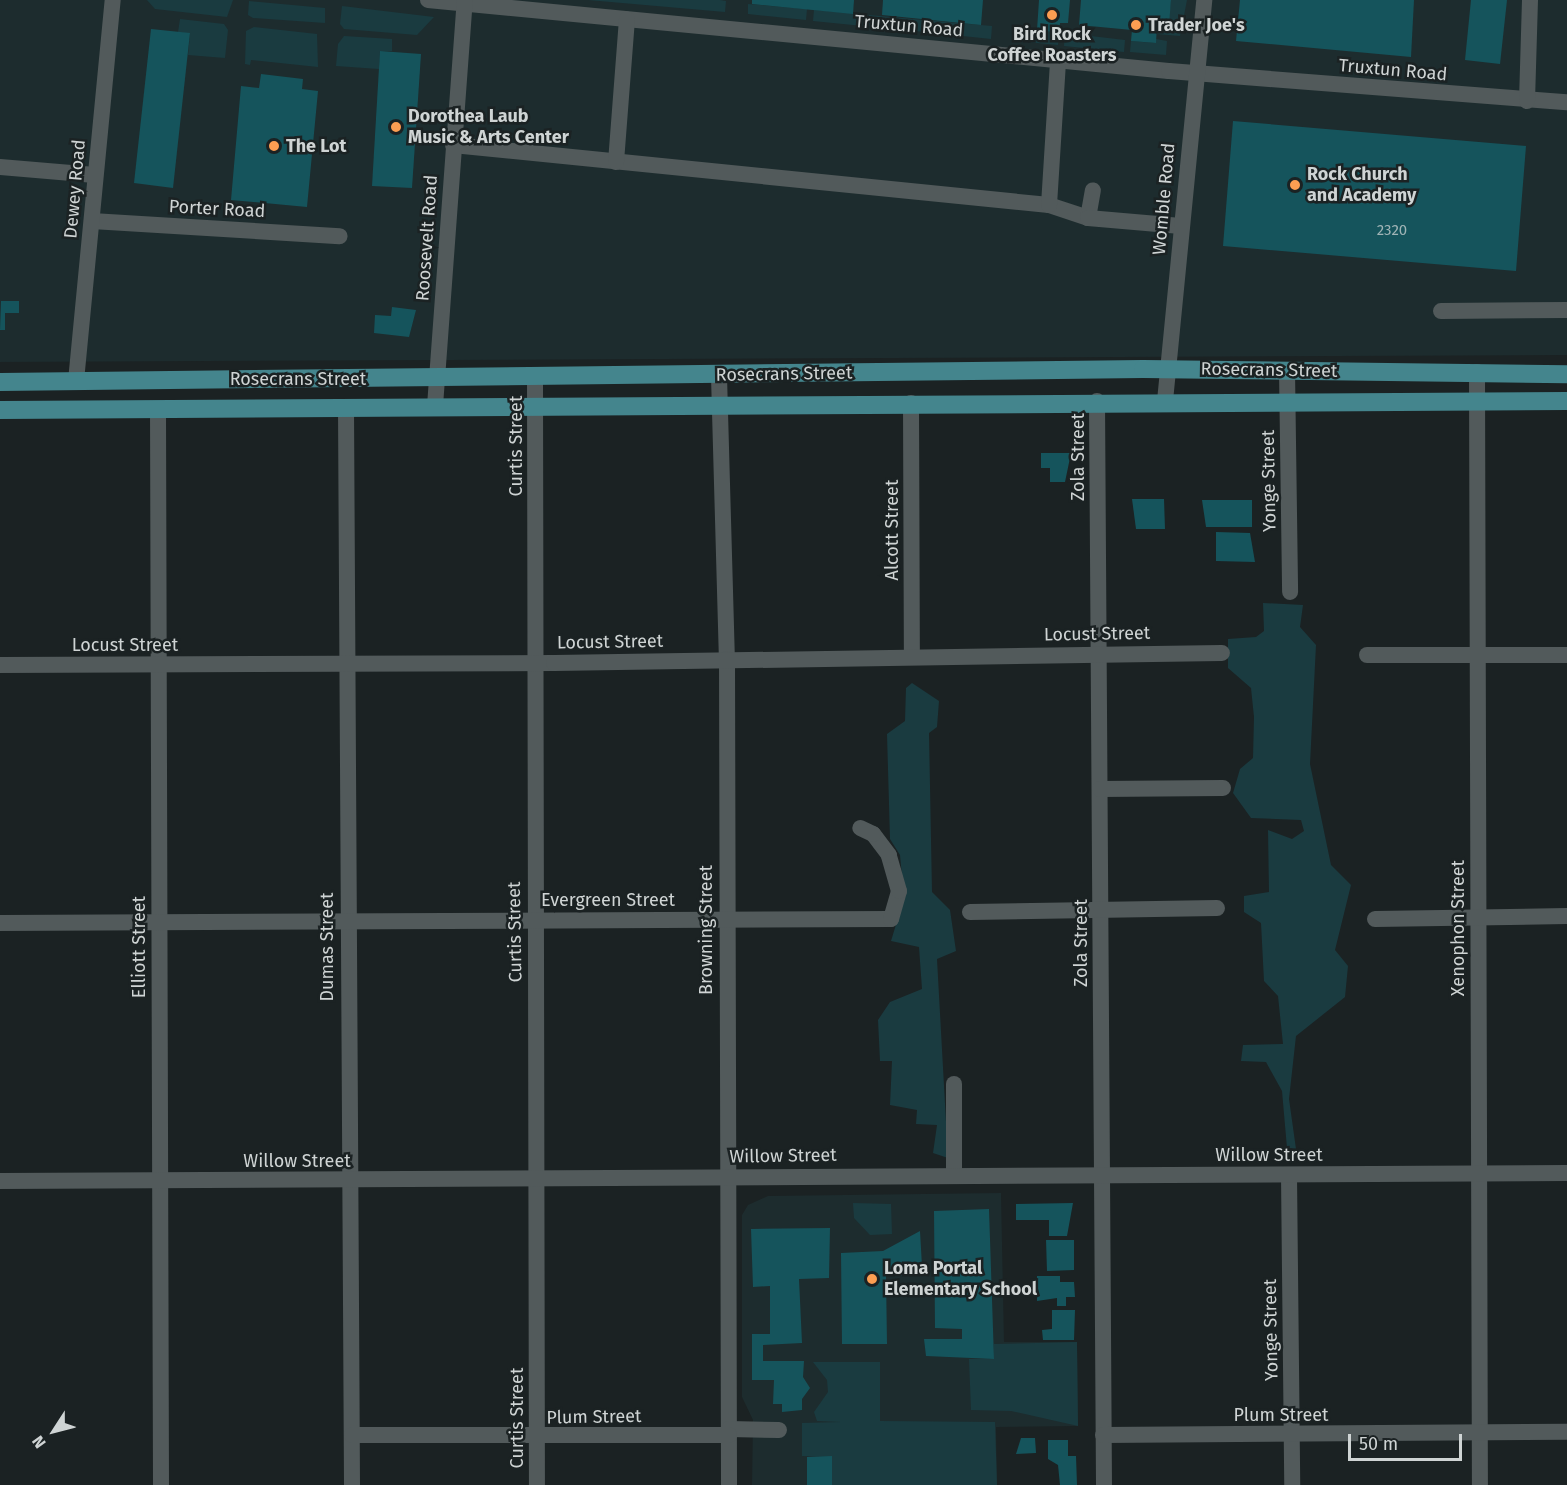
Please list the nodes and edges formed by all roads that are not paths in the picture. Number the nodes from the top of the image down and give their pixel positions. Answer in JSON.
{"nodes":[{"id":1,"x":113,"y":0,"type":"edge"},
{"id":2,"x":428,"y":0,"type":"edge"},
{"id":3,"x":1204,"y":0,"type":"edge"},
{"id":4,"x":1530,"y":0,"type":"edge"},
{"id":5,"x":465,"y":2,"type":"edge"},
{"id":6,"x":627,"y":19,"type":"junction"},
{"id":7,"x":1058,"y":60,"type":"junction"},
{"id":8,"x":1196,"y":73,"type":"junction"},
{"id":9,"x":1527,"y":101,"type":"junction"},
{"id":10,"x":1567,"y":102,"type":"edge"},
{"id":11,"x":453,"y":146,"type":"junction"},
{"id":12,"x":616,"y":162,"type":"junction"},
{"id":13,"x":0,"y":167,"type":"edge"},
{"id":14,"x":95,"y":175,"type":"junction"},
{"id":15,"x":1093,"y":190,"type":"dead end"},
{"id":16,"x":1049,"y":205,"type":"junction"},
{"id":17,"x":1088,"y":218,"type":"junction"},
{"id":18,"x":92,"y":221,"type":"junction"},
{"id":19,"x":1181,"y":226,"type":"junction"},
{"id":20,"x":340,"y":236,"type":"dead end"},
{"id":21,"x":1567,"y":310,"type":"edge"},
{"id":22,"x":1441,"y":311,"type":"dead end"},
{"id":23,"x":1167,"y":369,"type":"junction"},
{"id":24,"x":1287,"y":370,"type":"junction"},
{"id":25,"x":1477,"y":372,"type":"junction"},
{"id":26,"x":1567,"y":374,"type":"edge"},
{"id":27,"x":719,"y":376,"type":"junction"},
{"id":28,"x":436,"y":378,"type":"junction"},
{"id":29,"x":535,"y":379,"type":"junction"},
{"id":30,"x":76,"y":381,"type":"junction"},
{"id":31,"x":0,"y":382,"type":"edge"},
{"id":32,"x":1097,"y":401,"type":"junction"},
{"id":33,"x":1165,"y":401,"type":"junction"},
{"id":34,"x":1287,"y":401,"type":"junction"},
{"id":35,"x":1477,"y":401,"type":"junction"},
{"id":36,"x":1567,"y":401,"type":"edge"},
{"id":37,"x":911,"y":403,"type":"junction"},
{"id":38,"x":719,"y":405,"type":"junction"},
{"id":39,"x":435,"y":406,"type":"junction"},
{"id":40,"x":536,"y":407,"type":"junction"},
{"id":41,"x":346,"y":408,"type":"junction"},
{"id":42,"x":158,"y":409,"type":"junction"},
{"id":43,"x":0,"y":410,"type":"edge"},
{"id":44,"x":1290,"y":592,"type":"dead end"},
{"id":45,"x":1222,"y":653,"type":"dead end"},
{"id":46,"x":1100,"y":654,"type":"junction"},
{"id":47,"x":1476,"y":654,"type":"junction"},
{"id":48,"x":1367,"y":655,"type":"dead end"},
{"id":49,"x":1567,"y":655,"type":"edge"},
{"id":50,"x":912,"y":657,"type":"junction"},
{"id":51,"x":727,"y":659,"type":"junction"},
{"id":52,"x":532,"y":663,"type":"junction"},
{"id":53,"x":158,"y":664,"type":"junction"},
{"id":54,"x":346,"y":664,"type":"junction"},
{"id":55,"x":0,"y":665,"type":"edge"},
{"id":56,"x":1223,"y":788,"type":"dead end"},
{"id":57,"x":1100,"y":789,"type":"junction"},
{"id":58,"x":860,"y":828,"type":"dead end"},
{"id":59,"x":1217,"y":908,"type":"dead end"},
{"id":60,"x":1101,"y":910,"type":"junction"},
{"id":61,"x":970,"y":912,"type":"dead end"},
{"id":62,"x":1567,"y":916,"type":"edge"},
{"id":63,"x":1477,"y":917,"type":"junction"},
{"id":64,"x":725,"y":919,"type":"junction"},
{"id":65,"x":1375,"y":919,"type":"dead end"},
{"id":66,"x":534,"y":920,"type":"junction"},
{"id":67,"x":0,"y":922,"type":"edge"},
{"id":68,"x":347,"y":922,"type":"junction"},
{"id":69,"x":158,"y":923,"type":"junction"},
{"id":70,"x":954,"y":1084,"type":"dead end"},
{"id":71,"x":1567,"y":1173,"type":"edge"},
{"id":72,"x":954,"y":1174,"type":"junction"},
{"id":73,"x":1478,"y":1174,"type":"junction"},
{"id":74,"x":1102,"y":1175,"type":"junction"},
{"id":75,"x":1289,"y":1175,"type":"junction"},
{"id":76,"x":728,"y":1176,"type":"junction"},
{"id":77,"x":536,"y":1179,"type":"junction"},
{"id":78,"x":0,"y":1181,"type":"edge"},
{"id":79,"x":159,"y":1181,"type":"junction"},
{"id":80,"x":347,"y":1181,"type":"junction"},
{"id":81,"x":779,"y":1430,"type":"dead end"},
{"id":82,"x":729,"y":1432,"type":"junction"},
{"id":83,"x":1567,"y":1432,"type":"edge"},
{"id":84,"x":1479,"y":1433,"type":"junction"},
{"id":85,"x":1292,"y":1434,"type":"junction"},
{"id":86,"x":352,"y":1436,"type":"junction"},
{"id":87,"x":1103,"y":1436,"type":"junction"},
{"id":88,"x":536,"y":1437,"type":"junction"},
{"id":89,"x":161,"y":1485,"type":"edge"},
{"id":90,"x":351,"y":1485,"type":"edge"},
{"id":91,"x":537,"y":1485,"type":"edge"},
{"id":92,"x":729,"y":1485,"type":"edge"},
{"id":93,"x":1104,"y":1485,"type":"edge"},
{"id":94,"x":1292,"y":1485,"type":"edge"},
{"id":95,"x":1480,"y":1485,"type":"edge"}],
"edges":[{"from":1,"to":14,"type":"street","name":"Dewey Road"},
{"from":2,"to":5,"type":"street","name":"Truxtun Road"},
{"from":3,"to":8,"type":"street","name":"Womble Road"},
{"from":4,"to":9,"type":"street"},
{"from":5,"to":6,"type":"street","name":"Truxtun Road"},
{"from":5,"to":11,"type":"street","name":"Roosevelt Road"},
{"from":6,"to":7,"type":"street","name":"Truxtun Road"},
{"from":6,"to":12,"type":"street"},
{"from":7,"to":8,"type":"street","name":"Truxtun Road"},
{"from":7,"to":16,"type":"street"},
{"from":8,"to":9,"type":"street","name":"Truxtun Road"},
{"from":8,"to":19,"type":"street","name":"Womble Road"},
{"from":9,"to":10,"type":"street","name":"Truxtun Road"},
{"from":11,"to":12,"type":"street"},
{"from":11,"to":28,"type":"street","name":"Roosevelt Road"},
{"from":12,"to":16,"type":"street"},
{"from":13,"to":14,"type":"street"},
{"from":14,"to":18,"type":"street","name":"Dewey Road"},
{"from":15,"to":17,"type":"street"},
{"from":16,"to":17,"type":"street"},
{"from":17,"to":19,"type":"street"},
{"from":18,"to":20,"type":"street","name":"Porter Road"},
{"from":18,"to":30,"type":"street","name":"Dewey Road"},
{"from":19,"to":23,"type":"street","name":"Womble Road"},
{"from":21,"to":22,"type":"street"},
{"from":23,"to":24,"type":"main road","name":"Rosecrans Street"},
{"from":23,"to":27,"type":"main road","name":"Rosecrans Street"},
{"from":23,"to":33,"type":"street","name":"Womble Road"},
{"from":24,"to":25,"type":"main road","name":"Rosecrans Street"},
{"from":24,"to":34,"type":"street","name":"Yonge Street"},
{"from":25,"to":26,"type":"main road","name":"Rosecrans Street"},
{"from":25,"to":35,"type":"street","name":"Xenophon Street"},
{"from":27,"to":29,"type":"main road","name":"Rosecrans Street"},
{"from":27,"to":38,"type":"street","name":"Browning Street"},
{"from":28,"to":29,"type":"main road","name":"Rosecrans Street"},
{"from":28,"to":30,"type":"main road","name":"Rosecrans Street"},
{"from":28,"to":39,"type":"street","name":"Roosevelt Road"},
{"from":29,"to":40,"type":"street","name":"Curtis Street"},
{"from":30,"to":31,"type":"main road","name":"Rosecrans Street"},
{"from":32,"to":33,"type":"main road","name":"Rosecrans Street"},
{"from":32,"to":37,"type":"main road","name":"Rosecrans Street"},
{"from":32,"to":46,"type":"street","name":"Zola Street"},
{"from":33,"to":34,"type":"main road","name":"Rosecrans Street"},
{"from":34,"to":35,"type":"main road","name":"Rosecrans Street"},
{"from":34,"to":44,"type":"street","name":"Yonge Street"},
{"from":35,"to":36,"type":"main road","name":"Rosecrans Street"},
{"from":35,"to":47,"type":"street","name":"Xenophon Street"},
{"from":37,"to":38,"type":"main road","name":"Rosecrans Street"},
{"from":37,"to":50,"type":"street","name":"Alcott Street"},
{"from":38,"to":40,"type":"main road","name":"Rosecrans Street"},
{"from":38,"to":51,"type":"street","name":"Browning Street"},
{"from":39,"to":40,"type":"main road","name":"Rosecrans Street"},
{"from":39,"to":41,"type":"main road","name":"Rosecrans Street"},
{"from":40,"to":52,"type":"street","name":"Curtis Street"},
{"from":41,"to":42,"type":"main road","name":"Rosecrans Street"},
{"from":41,"to":54,"type":"street","name":"Dumas Street"},
{"from":42,"to":43,"type":"main road","name":"Rosecrans Street"},
{"from":42,"to":53,"type":"street","name":"Elliott Street"},
{"from":45,"to":46,"type":"street","name":"Locust Street"},
{"from":46,"to":50,"type":"street","name":"Locust Street"},
{"from":46,"to":57,"type":"street","name":"Zola Street"},
{"from":47,"to":48,"type":"street"},
{"from":47,"to":49,"type":"street"},
{"from":47,"to":63,"type":"street","name":"Xenophon Street"},
{"from":50,"to":51,"type":"street","name":"Locust Street"},
{"from":51,"to":52,"type":"street","name":"Locust Street"},
{"from":51,"to":64,"type":"street","name":"Browning Street"},
{"from":52,"to":54,"type":"street","name":"Locust Street"},
{"from":52,"to":66,"type":"street","name":"Curtis Street"},
{"from":53,"to":54,"type":"street","name":"Locust Street"},
{"from":53,"to":55,"type":"street","name":"Locust Street"},
{"from":53,"to":69,"type":"street","name":"Elliott Street"},
{"from":54,"to":68,"type":"street","name":"Dumas Street"},
{"from":56,"to":57,"type":"street"},
{"from":57,"to":60,"type":"street","name":"Zola Street"},
{"from":58,"to":64,"type":"street","name":"Evergreen Street"},
{"from":59,"to":60,"type":"street"},
{"from":60,"to":61,"type":"street"},
{"from":60,"to":74,"type":"street","name":"Zola Street"},
{"from":62,"to":63,"type":"street"},
{"from":63,"to":65,"type":"street"},
{"from":63,"to":73,"type":"street","name":"Xenophon Street"},
{"from":64,"to":66,"type":"street","name":"Evergreen Street"},
{"from":64,"to":76,"type":"street","name":"Browning Street"},
{"from":66,"to":68,"type":"street","name":"Evergreen Street"},
{"from":66,"to":77,"type":"street","name":"Curtis Street"},
{"from":67,"to":69,"type":"street","name":"Evergreen Street"},
{"from":68,"to":69,"type":"street","name":"Evergreen Street"},
{"from":68,"to":80,"type":"street","name":"Dumas Street"},
{"from":69,"to":79,"type":"street","name":"Elliott Street"},
{"from":70,"to":72,"type":"street"},
{"from":71,"to":73,"type":"street","name":"Willow Street"},
{"from":72,"to":74,"type":"street","name":"Willow Street"},
{"from":72,"to":76,"type":"street","name":"Willow Street"},
{"from":73,"to":75,"type":"street","name":"Willow Street"},
{"from":73,"to":84,"type":"street","name":"Xenophon Street"},
{"from":74,"to":75,"type":"street","name":"Willow Street"},
{"from":74,"to":87,"type":"street","name":"Zola Street"},
{"from":75,"to":85,"type":"street","name":"Yonge Street"},
{"from":76,"to":77,"type":"street","name":"Willow Street"},
{"from":76,"to":82,"type":"street","name":"Browning Street"},
{"from":77,"to":80,"type":"street","name":"Willow Street"},
{"from":77,"to":88,"type":"street","name":"Curtis Street"},
{"from":78,"to":79,"type":"street","name":"Willow Street"},
{"from":79,"to":80,"type":"street","name":"Willow Street"},
{"from":79,"to":89,"type":"street","name":"Elliott Street"},
{"from":80,"to":86,"type":"street","name":"Dumas Street"},
{"from":81,"to":82,"type":"street","name":"Plum Street"},
{"from":82,"to":88,"type":"street","name":"Plum Street"},
{"from":82,"to":92,"type":"street","name":"Browning Street"},
{"from":83,"to":84,"type":"street","name":"Plum Street"},
{"from":84,"to":85,"type":"street","name":"Plum Street"},
{"from":84,"to":95,"type":"street","name":"Xenophon Street"},
{"from":85,"to":87,"type":"street","name":"Plum Street"},
{"from":85,"to":94,"type":"street","name":"Yonge Street"},
{"from":86,"to":88,"type":"street","name":"Plum Street"},
{"from":86,"to":90,"type":"street","name":"Dumas Street"},
{"from":87,"to":93,"type":"street","name":"Zola Street"},
{"from":88,"to":91,"type":"street","name":"Curtis Street"}]}
